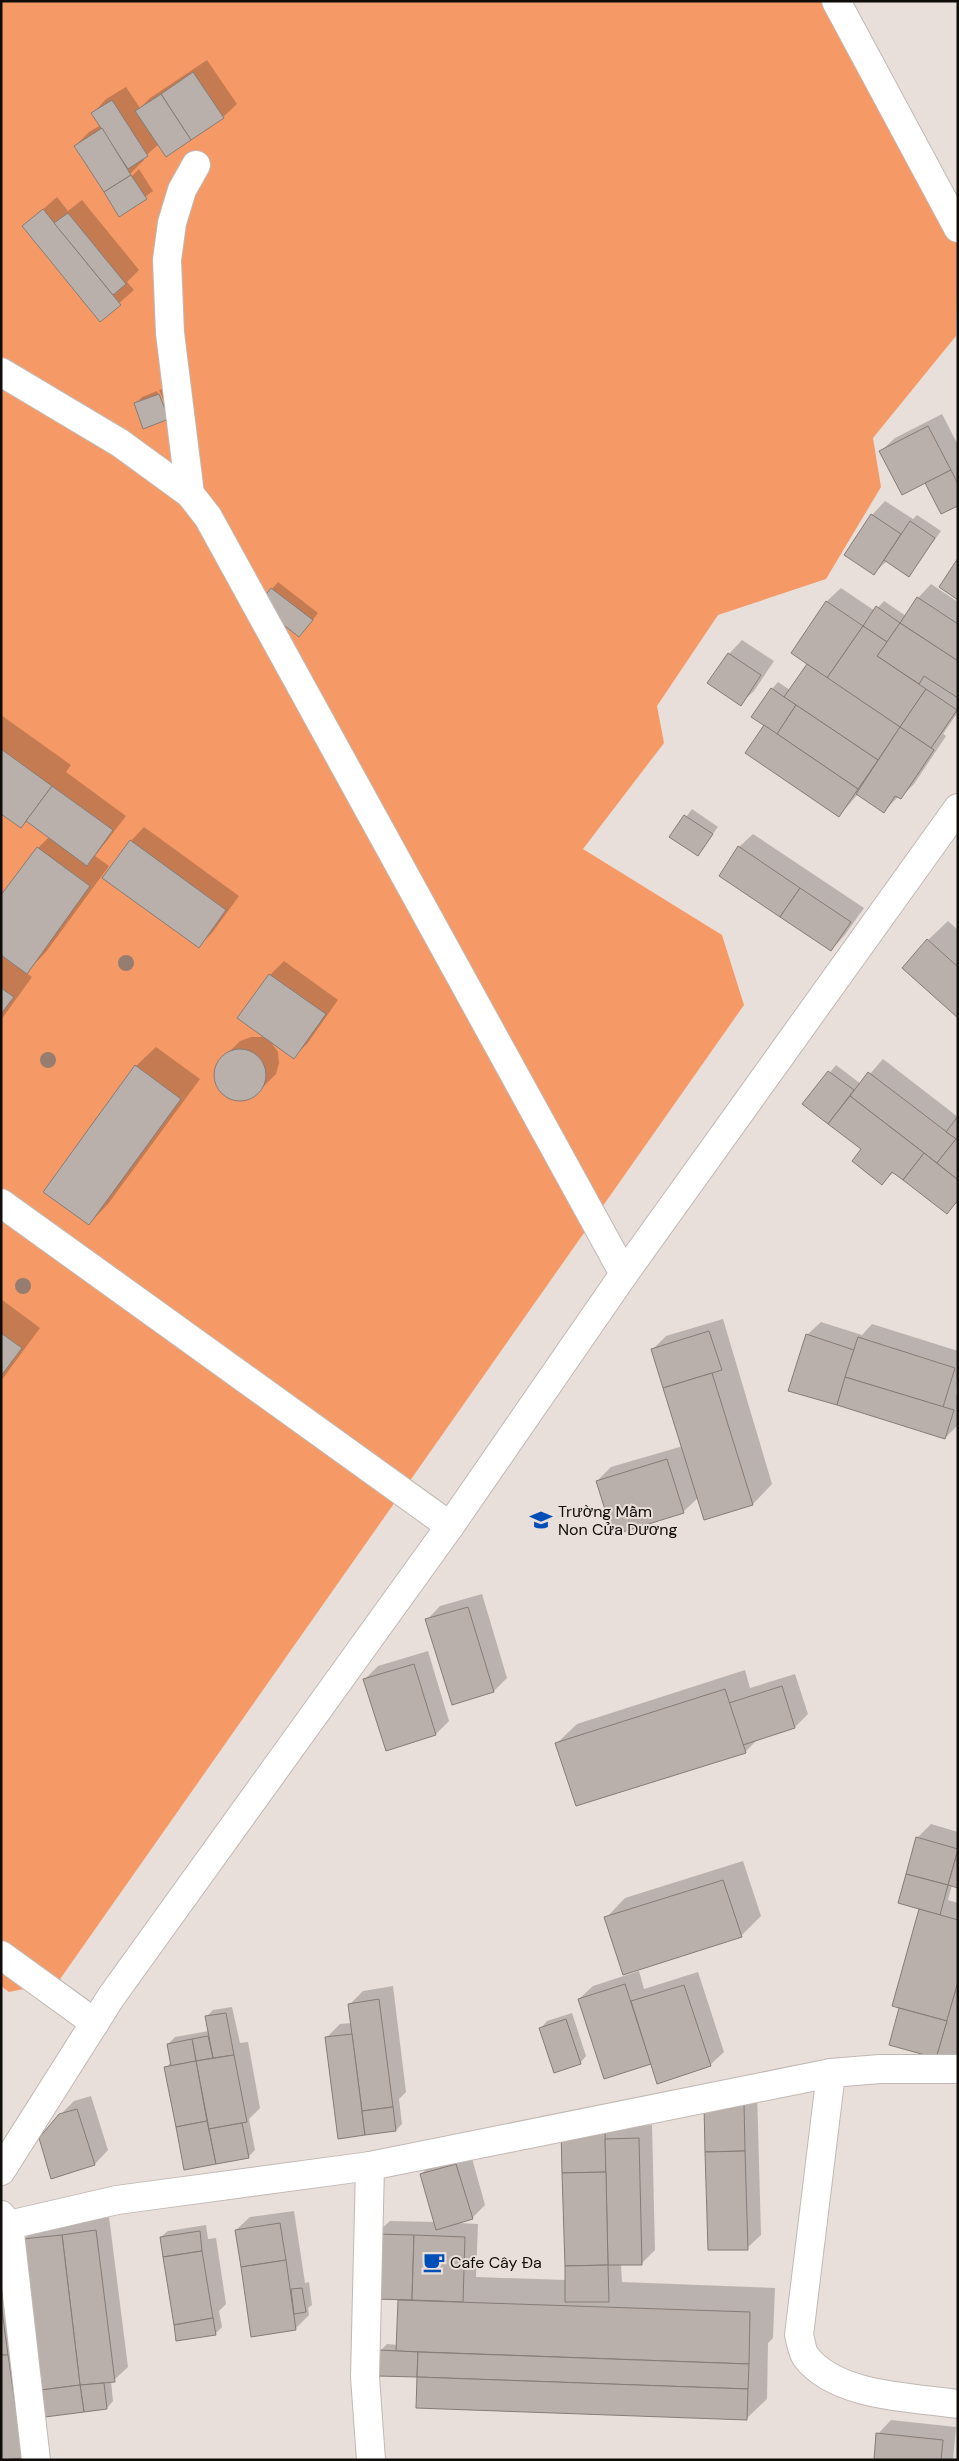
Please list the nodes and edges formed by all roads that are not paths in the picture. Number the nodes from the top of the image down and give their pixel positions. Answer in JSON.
{"nodes":[{"id":1,"x":836,"y":1,"type":"edge"},
{"id":2,"x":196,"y":165,"type":"dead end"},
{"id":3,"x":958,"y":228,"type":"edge"},
{"id":4,"x":1,"y":372,"type":"edge"},
{"id":5,"x":190,"y":494,"type":"junction"},
{"id":6,"x":958,"y":808,"type":"edge"},
{"id":7,"x":1,"y":1203,"type":"edge"},
{"id":8,"x":624,"y":1274,"type":"junction"},
{"id":9,"x":450,"y":1526,"type":"junction"},
{"id":10,"x":1,"y":1955,"type":"edge"},
{"id":11,"x":95,"y":2023,"type":"junction"},
{"id":12,"x":958,"y":2069,"type":"edge"},
{"id":13,"x":831,"y":2073,"type":"junction"},
{"id":14,"x":370,"y":2166,"type":"junction"},
{"id":15,"x":1,"y":2171,"type":"edge"},
{"id":16,"x":5,"y":2220,"type":"edge"},
{"id":17,"x":958,"y":2404,"type":"edge"},
{"id":18,"x":36,"y":2460,"type":"edge"},
{"id":19,"x":371,"y":2460,"type":"edge"}],
"edges":[{"from":1,"to":3,"type":"street"},
{"from":2,"to":5,"type":"street"},
{"from":4,"to":5,"type":"street"},
{"from":5,"to":8,"type":"street"},
{"from":6,"to":8,"type":"street"},
{"from":7,"to":9,"type":"street"},
{"from":8,"to":9,"type":"street"},
{"from":9,"to":11,"type":"street"},
{"from":10,"to":11,"type":"street"},
{"from":11,"to":15,"type":"street"},
{"from":12,"to":13,"type":"street"},
{"from":13,"to":14,"type":"street"},
{"from":13,"to":17,"type":"street"},
{"from":14,"to":16,"type":"street"},
{"from":14,"to":19,"type":"street"},
{"from":16,"to":18,"type":"street"}]}
